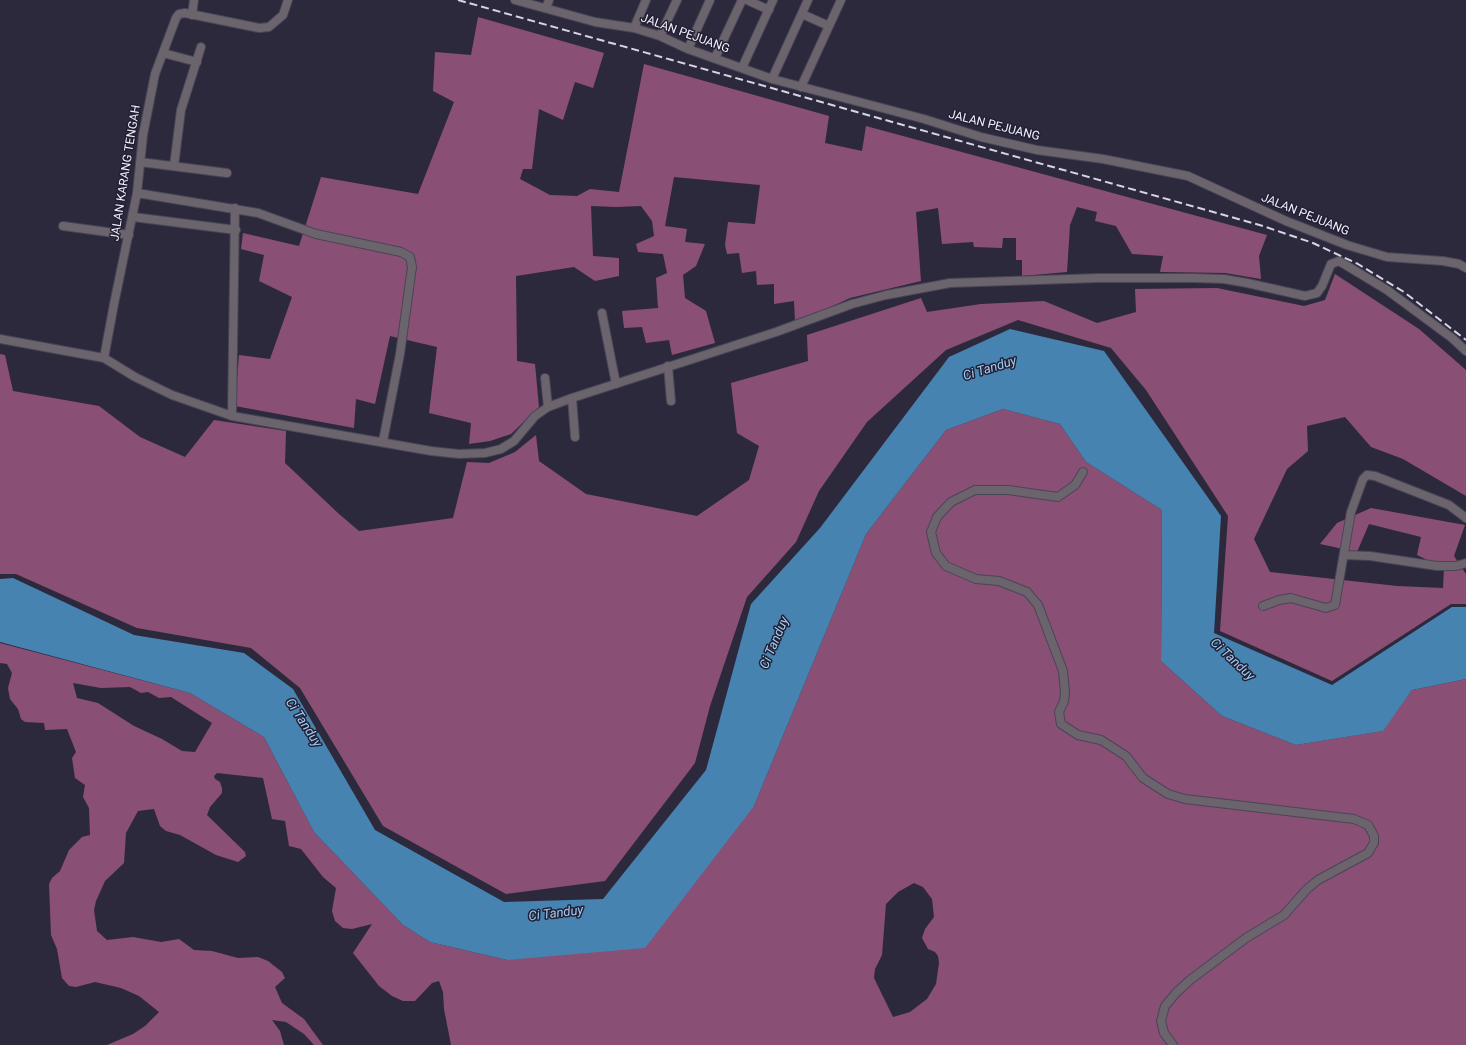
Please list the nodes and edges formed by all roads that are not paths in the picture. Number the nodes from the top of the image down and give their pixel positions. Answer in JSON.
{"nodes":[{"id":1,"x":194,"y":0,"type":"edge"},
{"id":2,"x":288,"y":0,"type":"edge"},
{"id":3,"x":515,"y":0,"type":"edge"},
{"id":4,"x":646,"y":0,"type":"edge"},
{"id":5,"x":677,"y":0,"type":"edge"},
{"id":6,"x":710,"y":0,"type":"edge"},
{"id":7,"x":742,"y":0,"type":"edge"},
{"id":8,"x":746,"y":0,"type":"edge"},
{"id":9,"x":773,"y":0,"type":"edge"},
{"id":10,"x":808,"y":0,"type":"edge"},
{"id":11,"x":841,"y":0,"type":"edge"},
{"id":12,"x":548,"y":4,"type":"edge"},
{"id":13,"x":769,"y":10,"type":"junction"},
{"id":14,"x":802,"y":14,"type":"junction"},
{"id":15,"x":192,"y":15,"type":"junction"},
{"id":16,"x":829,"y":26,"type":"junction"},
{"id":17,"x":634,"y":28,"type":"junction"},
{"id":18,"x":660,"y":36,"type":"junction"},
{"id":19,"x":201,"y":47,"type":"dead end"},
{"id":20,"x":688,"y":49,"type":"junction"},
{"id":21,"x":163,"y":53,"type":"junction"},
{"id":22,"x":715,"y":58,"type":"junction"},
{"id":23,"x":197,"y":62,"type":"junction"},
{"id":24,"x":742,"y":68,"type":"junction"},
{"id":25,"x":772,"y":79,"type":"junction"},
{"id":26,"x":801,"y":87,"type":"junction"},
{"id":27,"x":140,"y":162,"type":"junction"},
{"id":28,"x":174,"y":166,"type":"junction"},
{"id":29,"x":227,"y":173,"type":"dead end"},
{"id":30,"x":137,"y":193,"type":"junction"},
{"id":31,"x":235,"y":208,"type":"junction"},
{"id":32,"x":133,"y":218,"type":"junction"},
{"id":33,"x":63,"y":226,"type":"dead end"},
{"id":34,"x":236,"y":230,"type":"junction"},
{"id":35,"x":129,"y":235,"type":"junction"},
{"id":36,"x":1466,"y":268,"type":"edge"},
{"id":37,"x":602,"y":313,"type":"dead end"},
{"id":38,"x":0,"y":339,"type":"edge"},
{"id":39,"x":1466,"y":351,"type":"edge"},
{"id":40,"x":104,"y":358,"type":"junction"},
{"id":41,"x":668,"y":366,"type":"junction"},
{"id":42,"x":545,"y":378,"type":"dead end"},
{"id":43,"x":616,"y":384,"type":"junction"},
{"id":44,"x":572,"y":398,"type":"junction"},
{"id":45,"x":671,"y":402,"type":"dead end"},
{"id":46,"x":548,"y":407,"type":"junction"},
{"id":47,"x":232,"y":416,"type":"junction"},
{"id":48,"x":575,"y":437,"type":"dead end"},
{"id":49,"x":383,"y":441,"type":"junction"},
{"id":50,"x":1083,"y":472,"type":"dead end"},
{"id":51,"x":1466,"y":518,"type":"edge"},
{"id":52,"x":1345,"y":555,"type":"junction"},
{"id":53,"x":1466,"y":563,"type":"edge"},
{"id":54,"x":1263,"y":606,"type":"dead end"},
{"id":55,"x":1173,"y":1045,"type":"edge"}],
"edges":[{"from":1,"to":15,"type":"street"},
{"from":2,"to":15,"type":"street","name":"JALAN KARANG TENGAH"},
{"from":3,"to":12,"type":"street","name":"JALAN PEJUANG"},
{"from":4,"to":17,"type":"street"},
{"from":5,"to":18,"type":"street"},
{"from":6,"to":20,"type":"street"},
{"from":7,"to":22,"type":"street"},
{"from":8,"to":13,"type":"street"},
{"from":9,"to":13,"type":"street"},
{"from":10,"to":14,"type":"street"},
{"from":11,"to":16,"type":"street"},
{"from":12,"to":17,"type":"street","name":"JALAN PEJUANG"},
{"from":13,"to":24,"type":"street"},
{"from":14,"to":16,"type":"street"},
{"from":14,"to":25,"type":"street"},
{"from":15,"to":21,"type":"street","name":"JALAN KARANG TENGAH"},
{"from":16,"to":26,"type":"street"},
{"from":17,"to":18,"type":"street","name":"JALAN PEJUANG"},
{"from":18,"to":20,"type":"street","name":"JALAN PEJUANG"},
{"from":19,"to":23,"type":"street"},
{"from":20,"to":22,"type":"street","name":"JALAN PEJUANG"},
{"from":21,"to":23,"type":"street"},
{"from":21,"to":27,"type":"street","name":"JALAN KARANG TENGAH"},
{"from":22,"to":24,"type":"street","name":"JALAN PEJUANG"},
{"from":23,"to":28,"type":"street"},
{"from":24,"to":25,"type":"street","name":"JALAN PEJUANG"},
{"from":25,"to":26,"type":"street","name":"JALAN PEJUANG"},
{"from":26,"to":36,"type":"street","name":"JALAN PEJUANG"},
{"from":27,"to":28,"type":"street"},
{"from":27,"to":30,"type":"street","name":"JALAN KARANG TENGAH"},
{"from":28,"to":29,"type":"street"},
{"from":30,"to":31,"type":"street"},
{"from":30,"to":32,"type":"street","name":"JALAN KARANG TENGAH"},
{"from":31,"to":34,"type":"street"},
{"from":31,"to":49,"type":"street"},
{"from":32,"to":34,"type":"street"},
{"from":32,"to":35,"type":"street","name":"JALAN KARANG TENGAH"},
{"from":33,"to":35,"type":"street"},
{"from":34,"to":47,"type":"street"},
{"from":35,"to":40,"type":"street","name":"JALAN KARANG TENGAH"},
{"from":37,"to":43,"type":"street"},
{"from":38,"to":40,"type":"street"},
{"from":39,"to":41,"type":"street"},
{"from":40,"to":47,"type":"street"},
{"from":41,"to":43,"type":"street"},
{"from":41,"to":45,"type":"street"},
{"from":42,"to":46,"type":"street"},
{"from":43,"to":44,"type":"street"},
{"from":44,"to":46,"type":"street"},
{"from":44,"to":48,"type":"street"},
{"from":46,"to":49,"type":"street"},
{"from":47,"to":49,"type":"street"},
{"from":50,"to":55,"type":"street"},
{"from":51,"to":52,"type":"street"},
{"from":52,"to":53,"type":"street"},
{"from":52,"to":54,"type":"street"}]}
